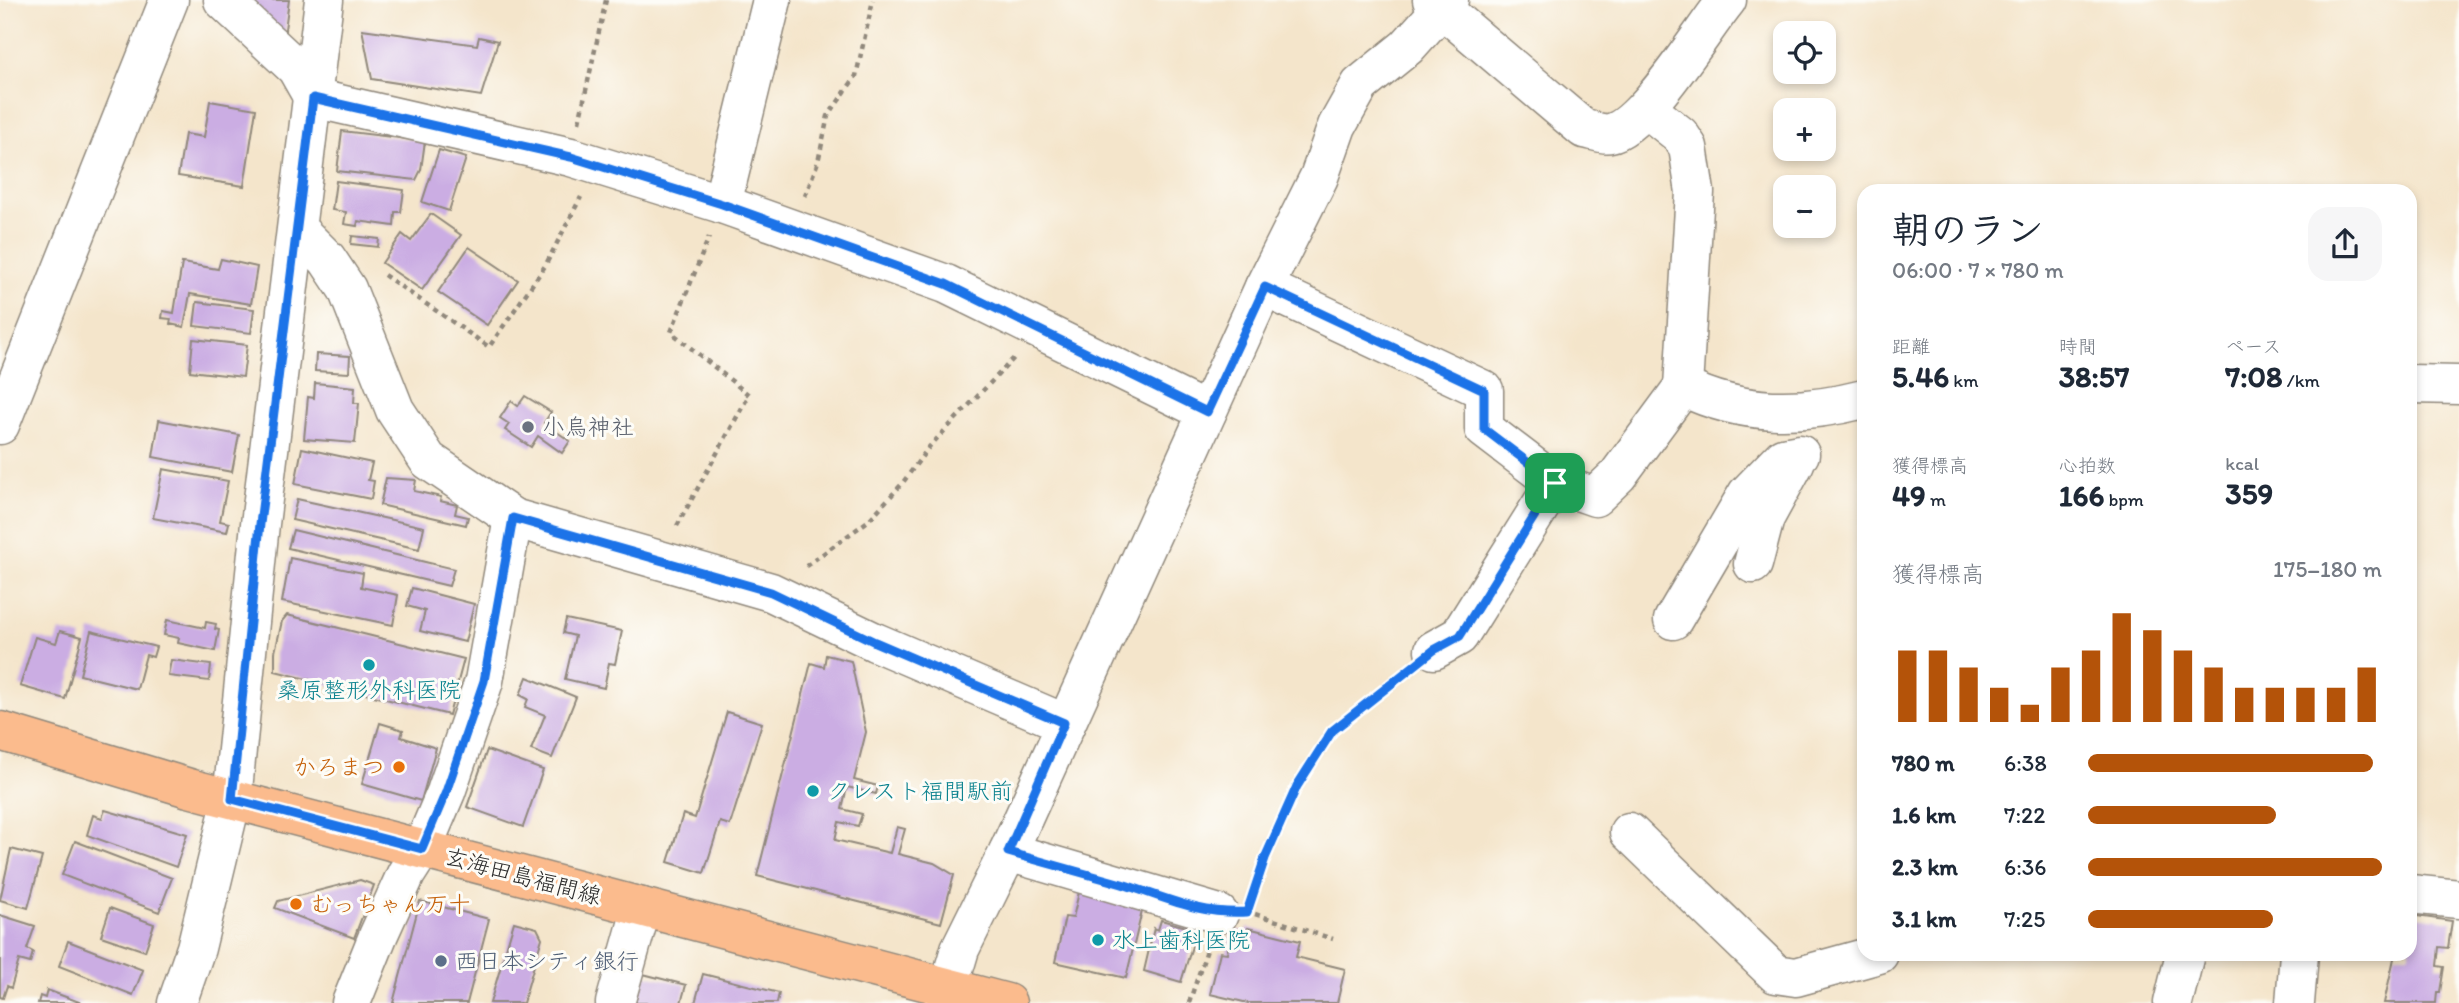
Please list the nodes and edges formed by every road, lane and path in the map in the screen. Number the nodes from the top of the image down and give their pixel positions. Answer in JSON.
{"nodes":[{"id":1,"x":169,"y":0,"type":"edge"},
{"id":2,"x":223,"y":0,"type":"edge"},
{"id":3,"x":324,"y":0,"type":"edge"},
{"id":4,"x":606,"y":0,"type":"edge"},
{"id":5,"x":772,"y":0,"type":"edge"},
{"id":6,"x":873,"y":0,"type":"edge"},
{"id":7,"x":1727,"y":0,"type":"edge"},
{"id":8,"x":1441,"y":3,"type":"edge"},
{"id":9,"x":313,"y":98,"type":"junction"},
{"id":10,"x":1646,"y":108,"type":"junction"},
{"id":11,"x":584,"y":161,"type":"junction"},
{"id":12,"x":722,"y":204,"type":"junction"},
{"id":13,"x":297,"y":229,"type":"junction"},
{"id":14,"x":791,"y":229,"type":"junction"},
{"id":15,"x":327,"y":258,"type":"junction"},
{"id":16,"x":1265,"y":287,"type":"junction"},
{"id":17,"x":1034,"y":328,"type":"junction"},
{"id":18,"x":2417,"y":384,"type":"edge"},
{"id":19,"x":2459,"y":385,"type":"edge"},
{"id":20,"x":1683,"y":387,"type":"junction"},
{"id":21,"x":1857,"y":400,"type":"edge"},
{"id":22,"x":1808,"y":411,"type":"junction"},
{"id":23,"x":1207,"y":412,"type":"junction"},
{"id":24,"x":0,"y":425,"type":"edge"},
{"id":25,"x":1800,"y":454,"type":"junction"},
{"id":26,"x":1555,"y":483,"type":"junction"},
{"id":27,"x":513,"y":518,"type":"junction"},
{"id":28,"x":658,"y":560,"type":"junction"},
{"id":29,"x":1753,"y":564,"type":"dead end"},
{"id":30,"x":771,"y":592,"type":"junction"},
{"id":31,"x":1672,"y":620,"type":"dead end"},
{"id":32,"x":1434,"y":650,"type":"joint"},
{"id":33,"x":1064,"y":723,"type":"junction"},
{"id":34,"x":0,"y":731,"type":"edge"},
{"id":35,"x":232,"y":799,"type":"junction"},
{"id":36,"x":1629,"y":832,"type":"dead end"},
{"id":37,"x":422,"y":849,"type":"junction"},
{"id":38,"x":1008,"y":852,"type":"junction"},
{"id":39,"x":2417,"y":895,"type":"edge"},
{"id":40,"x":2459,"y":899,"type":"edge"},
{"id":41,"x":642,"y":907,"type":"junction"},
{"id":42,"x":1233,"y":913,"type":"junction"},
{"id":43,"x":1333,"y":939,"type":"dead end"},
{"id":44,"x":1857,"y":960,"type":"edge"},
{"id":45,"x":2183,"y":961,"type":"edge"},
{"id":46,"x":2298,"y":961,"type":"edge"},
{"id":47,"x":946,"y":995,"type":"edge"},
{"id":48,"x":177,"y":1003,"type":"edge"},
{"id":49,"x":351,"y":1003,"type":"edge"},
{"id":50,"x":615,"y":1003,"type":"edge"},
{"id":51,"x":1007,"y":1003,"type":"edge"},
{"id":52,"x":1189,"y":1003,"type":"edge"},
{"id":53,"x":2173,"y":1003,"type":"edge"},
{"id":54,"x":2295,"y":1003,"type":"edge"}],
"edges":[{"from":1,"to":24,"type":"street"},
{"from":2,"to":9,"type":"street"},
{"from":3,"to":9,"type":"street"},
{"from":4,"to":11,"type":"path"},
{"from":5,"to":12,"type":"street"},
{"from":6,"to":14,"type":"path"},
{"from":7,"to":10,"type":"street"},
{"from":8,"to":10,"type":"street"},
{"from":8,"to":16,"type":"street"},
{"from":9,"to":11,"type":"street"},
{"from":9,"to":13,"type":"street"},
{"from":10,"to":20,"type":"street"},
{"from":11,"to":12,"type":"street"},
{"from":11,"to":15,"type":"path"},
{"from":12,"to":14,"type":"street"},
{"from":12,"to":28,"type":"path"},
{"from":13,"to":15,"type":"street"},
{"from":13,"to":35,"type":"street"},
{"from":14,"to":17,"type":"street"},
{"from":15,"to":27,"type":"street"},
{"from":16,"to":23,"type":"street"},
{"from":16,"to":26,"type":"street"},
{"from":17,"to":23,"type":"street"},
{"from":17,"to":30,"type":"path"},
{"from":18,"to":19,"type":"street"},
{"from":20,"to":22,"type":"street"},
{"from":20,"to":26,"type":"street"},
{"from":21,"to":22,"type":"street"},
{"from":22,"to":25,"type":"street"},
{"from":23,"to":33,"type":"street"},
{"from":25,"to":29,"type":"street"},
{"from":25,"to":31,"type":"street"},
{"from":26,"to":32,"type":"street"},
{"from":27,"to":28,"type":"street"},
{"from":27,"to":37,"type":"street"},
{"from":28,"to":30,"type":"street"},
{"from":30,"to":33,"type":"street"},
{"from":32,"to":42,"type":"path"},
{"from":33,"to":38,"type":"street"},
{"from":34,"to":35,"type":"main road","name":"玄海田島福間線"},
{"from":35,"to":37,"type":"main road","name":"玄海田島福間線"},
{"from":35,"to":48,"type":"street"},
{"from":36,"to":44,"type":"street"},
{"from":37,"to":41,"type":"main road","name":"玄海田島福間線"},
{"from":37,"to":49,"type":"street"},
{"from":38,"to":42,"type":"street"},
{"from":38,"to":47,"type":"street"},
{"from":39,"to":40,"type":"street"},
{"from":41,"to":47,"type":"main road","name":"玄海田島福間線"},
{"from":41,"to":50,"type":"street"},
{"from":42,"to":43,"type":"path"},
{"from":42,"to":52,"type":"path"},
{"from":45,"to":53,"type":"street"},
{"from":46,"to":54,"type":"street"},
{"from":47,"to":51,"type":"main road","name":"玄海田島福間線"}]}
